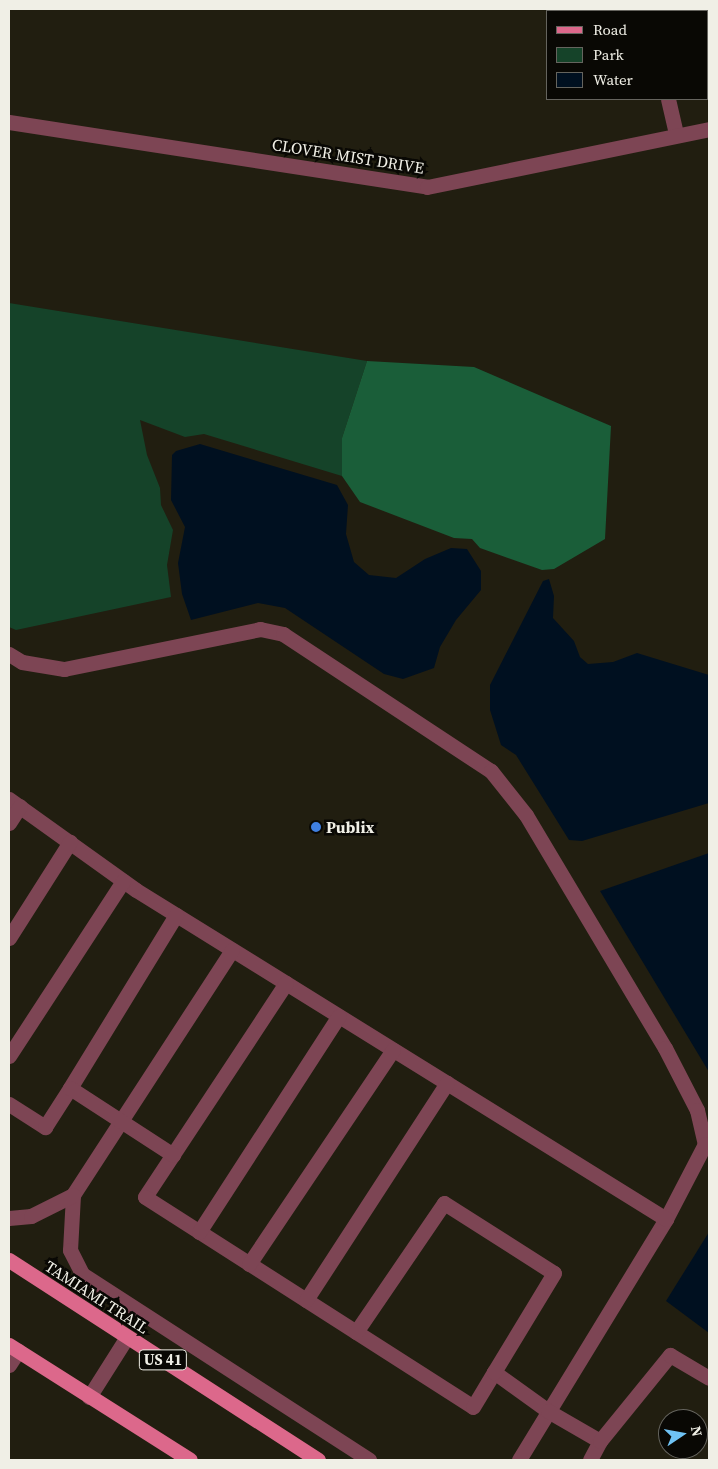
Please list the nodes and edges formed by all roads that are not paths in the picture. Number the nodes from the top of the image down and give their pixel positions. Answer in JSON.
{"nodes":[{"id":1,"x":668,"y":100,"type":"edge"},
{"id":2,"x":9,"y":122,"type":"edge"},
{"id":3,"x":709,"y":129,"type":"edge"},
{"id":4,"x":676,"y":135,"type":"junction"},
{"id":5,"x":9,"y":654,"type":"edge"},
{"id":6,"x":14,"y":802,"type":"edge"},
{"id":7,"x":9,"y":823,"type":"edge"},
{"id":8,"x":70,"y":842,"type":"junction"},
{"id":9,"x":123,"y":881,"type":"junction"},
{"id":10,"x":176,"y":915,"type":"junction"},
{"id":11,"x":9,"y":938,"type":"edge"},
{"id":12,"x":232,"y":950,"type":"junction"},
{"id":13,"x":286,"y":983,"type":"junction"},
{"id":14,"x":339,"y":1016,"type":"junction"},
{"id":15,"x":393,"y":1050,"type":"junction"},
{"id":16,"x":9,"y":1056,"type":"edge"},
{"id":17,"x":446,"y":1083,"type":"junction"},
{"id":18,"x":70,"y":1088,"type":"junction"},
{"id":19,"x":9,"y":1104,"type":"edge"},
{"id":20,"x":121,"y":1121,"type":"junction"},
{"id":21,"x":173,"y":1155,"type":"junction"},
{"id":22,"x":73,"y":1195,"type":"junction"},
{"id":23,"x":9,"y":1218,"type":"edge"},
{"id":24,"x":666,"y":1219,"type":"junction"},
{"id":25,"x":199,"y":1232,"type":"junction"},
{"id":26,"x":9,"y":1260,"type":"edge"},
{"id":27,"x":249,"y":1264,"type":"junction"},
{"id":28,"x":306,"y":1300,"type":"junction"},
{"id":29,"x":356,"y":1332,"type":"junction"},
{"id":30,"x":127,"y":1337,"type":"junction"},
{"id":31,"x":14,"y":1348,"type":"edge"},
{"id":32,"x":9,"y":1365,"type":"edge"},
{"id":33,"x":494,"y":1372,"type":"junction"},
{"id":34,"x":709,"y":1378,"type":"edge"},
{"id":35,"x":89,"y":1397,"type":"junction"},
{"id":36,"x":548,"y":1411,"type":"junction"},
{"id":37,"x":600,"y":1441,"type":"junction"},
{"id":38,"x":190,"y":1460,"type":"edge"},
{"id":39,"x":318,"y":1460,"type":"edge"},
{"id":40,"x":369,"y":1460,"type":"edge"},
{"id":41,"x":519,"y":1460,"type":"edge"},
{"id":42,"x":590,"y":1460,"type":"edge"}],
"edges":[{"from":1,"to":4,"type":"street"},
{"from":2,"to":4,"type":"street","name":"CLOVER MIST DRIVE"},
{"from":3,"to":4,"type":"street","name":"CLOVER MIST DRIVE"},
{"from":5,"to":24,"type":"street"},
{"from":6,"to":7,"type":"street"},
{"from":6,"to":8,"type":"street"},
{"from":8,"to":9,"type":"street"},
{"from":8,"to":11,"type":"street"},
{"from":9,"to":10,"type":"street"},
{"from":9,"to":16,"type":"street"},
{"from":10,"to":12,"type":"street"},
{"from":10,"to":18,"type":"street"},
{"from":12,"to":13,"type":"street"},
{"from":12,"to":20,"type":"street"},
{"from":13,"to":14,"type":"street"},
{"from":13,"to":21,"type":"street"},
{"from":14,"to":15,"type":"street"},
{"from":14,"to":25,"type":"street"},
{"from":15,"to":17,"type":"street"},
{"from":15,"to":27,"type":"street"},
{"from":17,"to":24,"type":"street"},
{"from":17,"to":28,"type":"street"},
{"from":18,"to":19,"type":"street"},
{"from":18,"to":20,"type":"street"},
{"from":20,"to":21,"type":"street"},
{"from":20,"to":22,"type":"street"},
{"from":21,"to":25,"type":"street"},
{"from":22,"to":23,"type":"street"},
{"from":22,"to":40,"type":"street"},
{"from":24,"to":36,"type":"street"},
{"from":25,"to":27,"type":"street"},
{"from":26,"to":30,"type":"main road","name":"TAMIAMI TRAIL","number":"US 41"},
{"from":27,"to":28,"type":"street"},
{"from":28,"to":29,"type":"street"},
{"from":29,"to":33,"type":"street"},
{"from":29,"to":33,"type":"street"},
{"from":30,"to":35,"type":"street"},
{"from":30,"to":39,"type":"main road","name":"TAMIAMI TRAIL","number":"US 41"},
{"from":31,"to":32,"type":"street"},
{"from":31,"to":35,"type":"main road"},
{"from":33,"to":36,"type":"street"},
{"from":34,"to":37,"type":"street"},
{"from":35,"to":38,"type":"main road"},
{"from":36,"to":37,"type":"street"},
{"from":36,"to":41,"type":"street"},
{"from":37,"to":42,"type":"street"}]}
